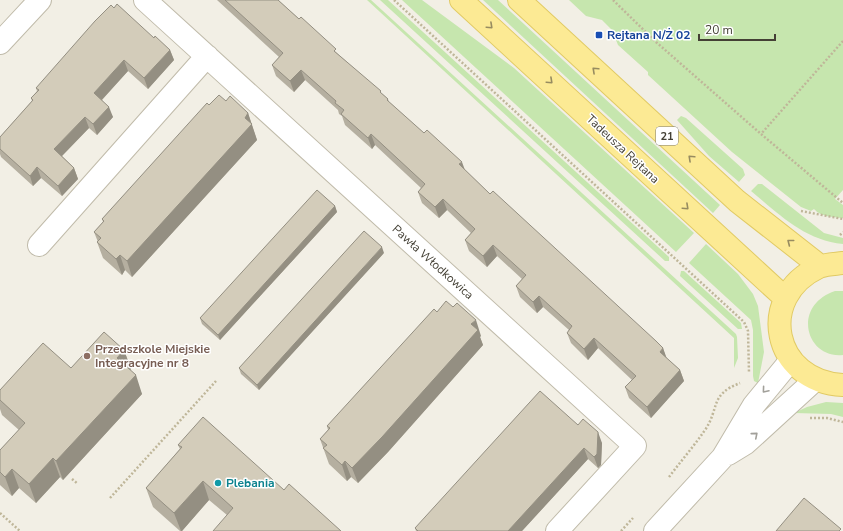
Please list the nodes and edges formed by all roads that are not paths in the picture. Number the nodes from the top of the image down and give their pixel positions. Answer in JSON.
{"nodes":[{"id":1,"x":40,"y":0,"type":"edge"},
{"id":2,"x":145,"y":0,"type":"edge"},
{"id":3,"x":461,"y":0,"type":"edge"},
{"id":4,"x":519,"y":0,"type":"edge"},
{"id":5,"x":0,"y":43,"type":"edge"},
{"id":6,"x":207,"y":56,"type":"junction"},
{"id":7,"x":39,"y":245,"type":"dead end"},
{"id":8,"x":843,"y":263,"type":"edge"},
{"id":9,"x":820,"y":266,"type":"junction"},
{"id":10,"x":785,"y":298,"type":"junction"},
{"id":11,"x":791,"y":360,"type":"junction"},
{"id":12,"x":815,"y":380,"type":"junction"},
{"id":13,"x":843,"y":385,"type":"edge"},
{"id":14,"x":723,"y":457,"type":"junction"},
{"id":15,"x":557,"y":531,"type":"edge"},
{"id":16,"x":655,"y":531,"type":"edge"}],
"edges":[{"from":1,"to":5,"type":"street"},
{"from":2,"to":6,"type":"street","name":"Pawła Włodkowica"},
{"from":3,"to":10,"type":"main road","name":"Tadeusza Rejtana","one_way":true},
{"from":9,"to":4,"type":"main road","number":"21","one_way":true},
{"from":6,"to":7,"type":"street"},
{"from":6,"to":15,"type":"street","name":"Pawła Włodkowica"},
{"from":8,"to":9,"type":"main road"},
{"from":9,"to":10,"type":"main road"},
{"from":10,"to":11,"type":"main road"},
{"from":11,"to":12,"type":"main road"},
{"from":11,"to":14,"type":"street","one_way":true},
{"from":12,"to":13,"type":"main road"},
{"from":14,"to":12,"type":"street","one_way":true},
{"from":14,"to":16,"type":"street"}]}
